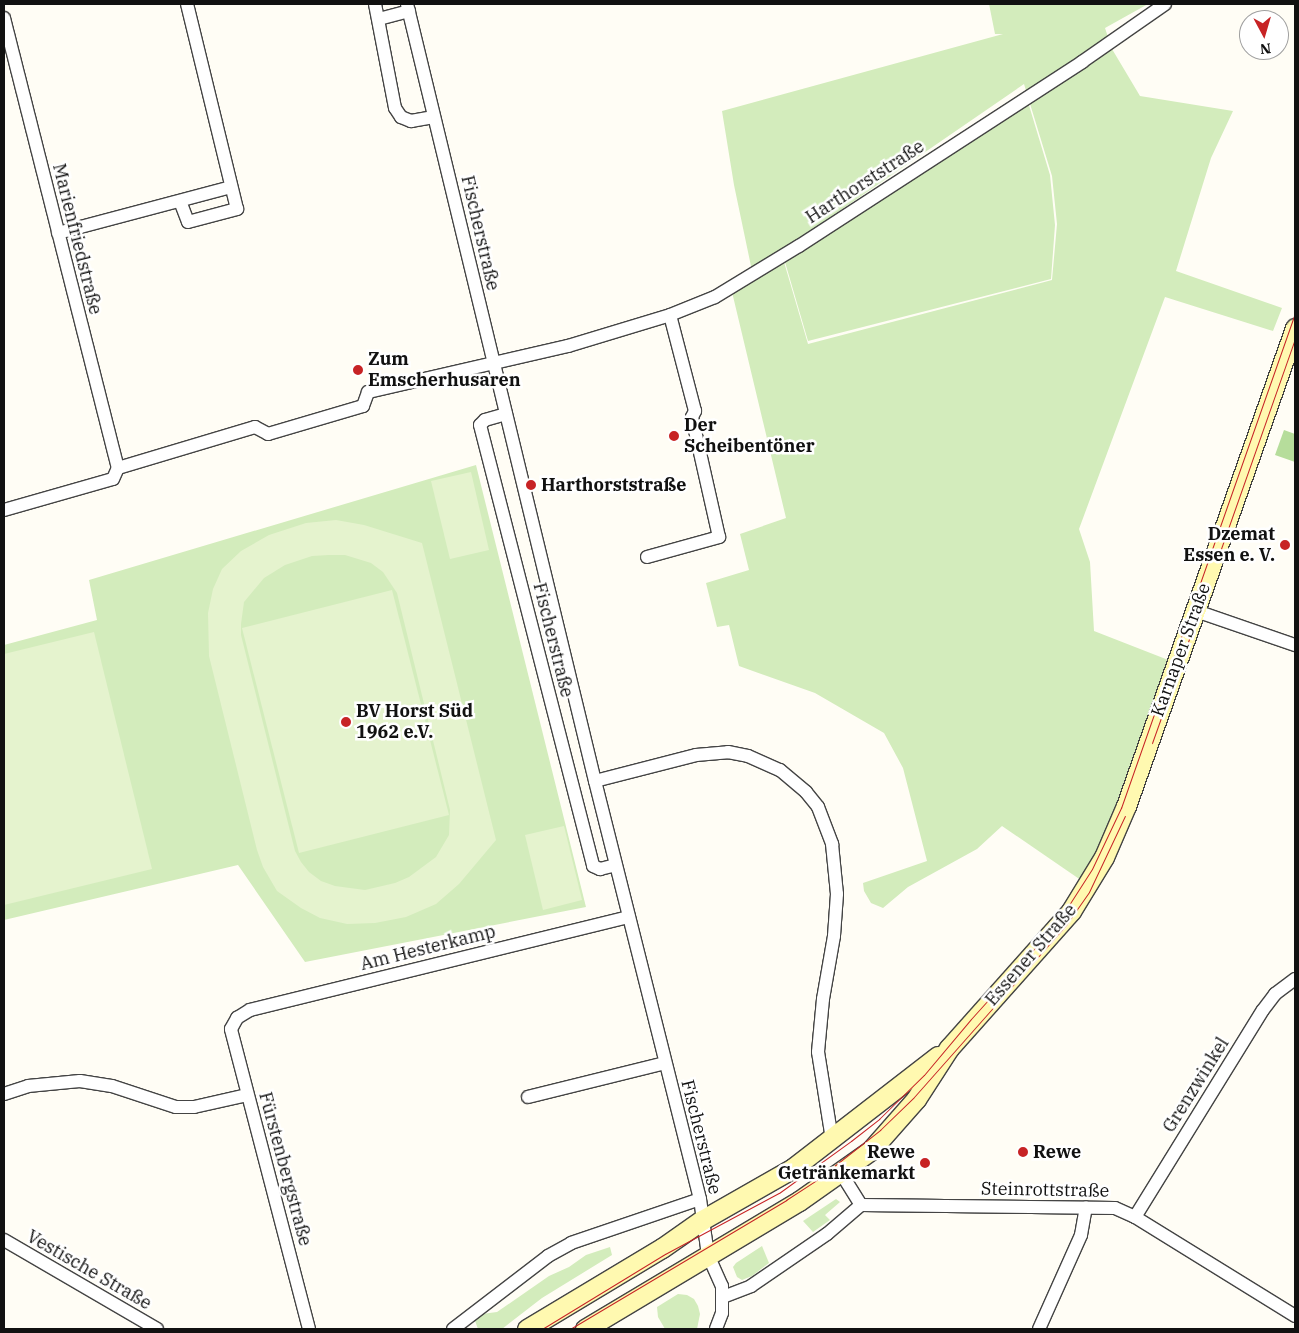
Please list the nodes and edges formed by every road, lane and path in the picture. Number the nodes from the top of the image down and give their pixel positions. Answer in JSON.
{"nodes":[{"id":1,"x":187,"y":4,"type":"edge"},
{"id":2,"x":375,"y":4,"type":"edge"},
{"id":3,"x":1165,"y":4,"type":"edge"},
{"id":4,"x":408,"y":7,"type":"edge"},
{"id":5,"x":4,"y":18,"type":"edge"},
{"id":6,"x":379,"y":19,"type":"junction"},
{"id":7,"x":434,"y":117,"type":"junction"},
{"id":8,"x":231,"y":187,"type":"junction"},
{"id":9,"x":180,"y":201,"type":"junction"},
{"id":10,"x":58,"y":234,"type":"junction"},
{"id":11,"x":670,"y":315,"type":"junction"},
{"id":12,"x":1295,"y":328,"type":"edge"},
{"id":13,"x":493,"y":362,"type":"junction"},
{"id":14,"x":506,"y":414,"type":"junction"},
{"id":15,"x":118,"y":468,"type":"junction"},
{"id":16,"x":4,"y":510,"type":"edge"},
{"id":17,"x":647,"y":557,"type":"dead end"},
{"id":18,"x":1196,"y":611,"type":"junction"},
{"id":19,"x":1295,"y":645,"type":"edge"},
{"id":20,"x":595,"y":781,"type":"junction"},
{"id":21,"x":1104,"y":857,"type":"joint"},
{"id":22,"x":616,"y":865,"type":"junction"},
{"id":23,"x":629,"y":917,"type":"junction"},
{"id":24,"x":1295,"y":980,"type":"edge"},
{"id":25,"x":237,"y":1018,"type":"joint"},
{"id":26,"x":950,"y":1048,"type":"junction"},
{"id":27,"x":665,"y":1063,"type":"junction"},
{"id":28,"x":4,"y":1094,"type":"edge"},
{"id":29,"x":247,"y":1095,"type":"junction"},
{"id":30,"x":528,"y":1097,"type":"dead end"},
{"id":31,"x":832,"y":1139,"type":"junction"},
{"id":32,"x":841,"y":1172,"type":"junction"},
{"id":33,"x":700,"y":1199,"type":"junction"},
{"id":34,"x":861,"y":1205,"type":"junction"},
{"id":35,"x":1086,"y":1206,"type":"junction"},
{"id":36,"x":1135,"y":1218,"type":"junction"},
{"id":37,"x":702,"y":1220,"type":"junction"},
{"id":38,"x":4,"y":1240,"type":"edge"},
{"id":39,"x":708,"y":1255,"type":"junction"},
{"id":40,"x":722,"y":1297,"type":"junction"},
{"id":41,"x":1295,"y":1316,"type":"edge"},
{"id":42,"x":157,"y":1329,"type":"edge"},
{"id":43,"x":309,"y":1329,"type":"edge"},
{"id":44,"x":453,"y":1329,"type":"edge"},
{"id":45,"x":526,"y":1329,"type":"edge"},
{"id":46,"x":585,"y":1329,"type":"edge"},
{"id":47,"x":716,"y":1329,"type":"edge"},
{"id":48,"x":1039,"y":1329,"type":"edge"}],
"edges":[{"from":1,"to":8,"type":"street"},
{"from":2,"to":6,"type":"street"},
{"from":3,"to":11,"type":"street","name":"Harthorststraße"},
{"from":4,"to":6,"type":"street","name":"Fischerstraße"},
{"from":4,"to":7,"type":"street","name":"Fischerstraße"},
{"from":5,"to":10,"type":"street","name":"Marienfriedstraße"},
{"from":6,"to":7,"type":"street"},
{"from":7,"to":13,"type":"street","name":"Fischerstraße"},
{"from":8,"to":9,"type":"street"},
{"from":8,"to":9,"type":"street"},
{"from":9,"to":10,"type":"street"},
{"from":10,"to":15,"type":"street","name":"Marienfriedstraße"},
{"from":11,"to":13,"type":"street","name":"Harthorststraße"},
{"from":11,"to":17,"type":"street"},
{"from":12,"to":18,"type":"main road","name":"Karnaper Straße"},
{"from":13,"to":14,"type":"street","name":"Fischerstraße"},
{"from":13,"to":15,"type":"street","name":"Harthorststraße"},
{"from":14,"to":20,"type":"street","name":"Fischerstraße"},
{"from":14,"to":22,"type":"street","name":"Fischerstraße"},
{"from":15,"to":16,"type":"street","name":"Harthorststraße"},
{"from":18,"to":19,"type":"street"},
{"from":18,"to":21,"type":"main road","name":"Karnaper Straße"},
{"from":20,"to":22,"type":"street","name":"Fischerstraße"},
{"from":20,"to":31,"type":"street"},
{"from":21,"to":26,"type":"main road","name":"Essener Straße"},
{"from":22,"to":23,"type":"street","name":"Fischerstraße"},
{"from":23,"to":25,"type":"street","name":"Am Hesterkamp"},
{"from":23,"to":27,"type":"street","name":"Fischerstraße"},
{"from":24,"to":36,"type":"street","name":"Grenzwinkel"},
{"from":25,"to":29,"type":"street","name":"Fürstenbergstraße"},
{"from":26,"to":31,"type":"main road","name":"Essener Straße"},
{"from":26,"to":32,"type":"main road","name":"Essener Straße"},
{"from":27,"to":30,"type":"street","name":"Fischerstraße"},
{"from":27,"to":33,"type":"street","name":"Fischerstraße"},
{"from":28,"to":29,"type":"street"},
{"from":29,"to":43,"type":"street","name":"Fürstenbergstraße"},
{"from":31,"to":37,"type":"main road","name":"Essener Straße"},
{"from":32,"to":34,"type":"street"},
{"from":32,"to":39,"type":"main road","name":"Essener Straße"},
{"from":33,"to":37,"type":"street","name":"Fischerstraße"},
{"from":33,"to":44,"type":"street"},
{"from":34,"to":35,"type":"street","name":"Steinrottstraße"},
{"from":34,"to":40,"type":"street"},
{"from":35,"to":36,"type":"street","name":"Steinrottstraße"},
{"from":35,"to":48,"type":"street"},
{"from":36,"to":41,"type":"street","name":"Steinrottstraße"},
{"from":37,"to":39,"type":"street"},
{"from":37,"to":45,"type":"main road","name":"Essener Straße"},
{"from":38,"to":42,"type":"street","name":"Vestische Straße"},
{"from":39,"to":40,"type":"street"},
{"from":39,"to":46,"type":"main road","name":"Essener Straße"},
{"from":40,"to":47,"type":"street"}]}
